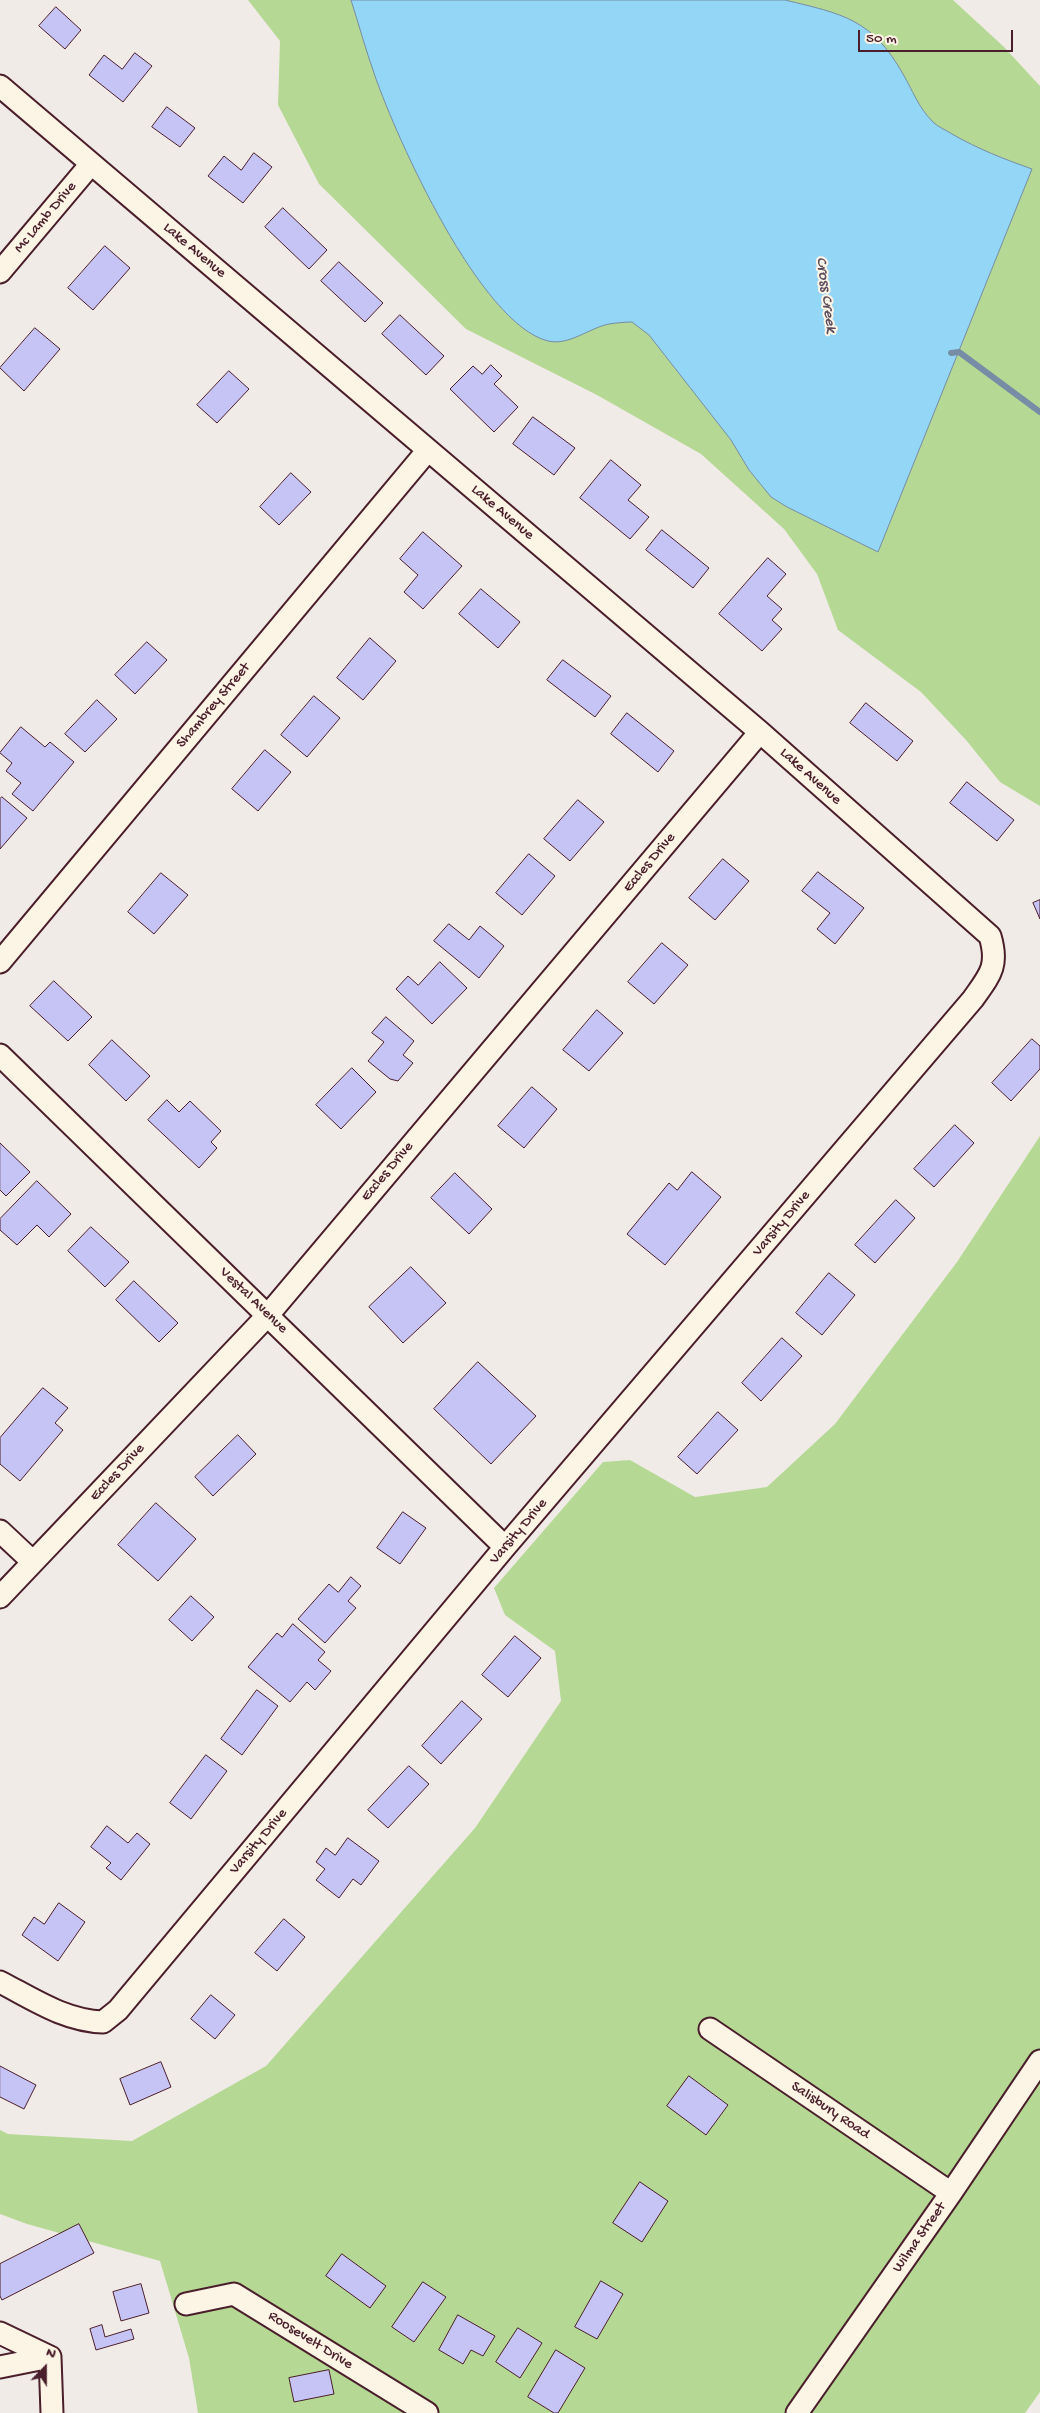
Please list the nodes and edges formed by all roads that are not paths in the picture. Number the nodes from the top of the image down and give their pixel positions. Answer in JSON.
{"nodes":[{"id":1,"x":0,"y":86,"type":"edge"},
{"id":2,"x":91,"y":164,"type":"junction"},
{"id":3,"x":0,"y":272,"type":"edge"},
{"id":4,"x":428,"y":450,"type":"junction"},
{"id":5,"x":760,"y":732,"type":"junction"},
{"id":6,"x":994,"y":950,"type":"joint"},
{"id":7,"x":0,"y":962,"type":"edge"},
{"id":8,"x":0,"y":1055,"type":"edge"},
{"id":9,"x":268,"y":1315,"type":"junction"},
{"id":10,"x":0,"y":1531,"type":"edge"},
{"id":11,"x":505,"y":1547,"type":"junction"},
{"id":12,"x":33,"y":1562,"type":"junction"},
{"id":13,"x":0,"y":1597,"type":"edge"},
{"id":14,"x":0,"y":1982,"type":"edge"},
{"id":15,"x":710,"y":2029,"type":"dead end"},
{"id":16,"x":1040,"y":2061,"type":"edge"},
{"id":17,"x":952,"y":2193,"type":"junction"},
{"id":18,"x":186,"y":2304,"type":"dead end"},
{"id":19,"x":0,"y":2333,"type":"edge"},
{"id":20,"x":50,"y":2357,"type":"junction"},
{"id":21,"x":0,"y":2367,"type":"edge"},
{"id":22,"x":52,"y":2413,"type":"edge"},
{"id":23,"x":427,"y":2413,"type":"edge"},
{"id":24,"x":797,"y":2413,"type":"edge"}],
"edges":[{"from":1,"to":2,"type":"street","name":"Lake Avenue"},
{"from":2,"to":3,"type":"street","name":"Mc Lamb Drive"},
{"from":2,"to":4,"type":"street","name":"Lake Avenue"},
{"from":4,"to":5,"type":"street","name":"Lake Avenue"},
{"from":4,"to":7,"type":"street","name":"Shambrey Street"},
{"from":5,"to":6,"type":"street","name":"Lake Avenue"},
{"from":5,"to":9,"type":"street","name":"Eccles Drive"},
{"from":6,"to":11,"type":"street","name":"Varsity Drive"},
{"from":8,"to":9,"type":"street","name":"Vestal Avenue"},
{"from":9,"to":11,"type":"street","name":"Vestal Avenue"},
{"from":9,"to":12,"type":"street","name":"Eccles Drive"},
{"from":10,"to":12,"type":"street"},
{"from":11,"to":14,"type":"street","name":"Varsity Drive"},
{"from":12,"to":13,"type":"street","name":"Eccles Drive"},
{"from":15,"to":17,"type":"street","name":"Salisbury Road"},
{"from":16,"to":17,"type":"street","name":"Wilma Street"},
{"from":17,"to":24,"type":"street","name":"Wilma Street"},
{"from":18,"to":23,"type":"street","name":"Roosevelt Drive"},
{"from":19,"to":20,"type":"street"},
{"from":20,"to":21,"type":"street"},
{"from":20,"to":22,"type":"street"}]}
